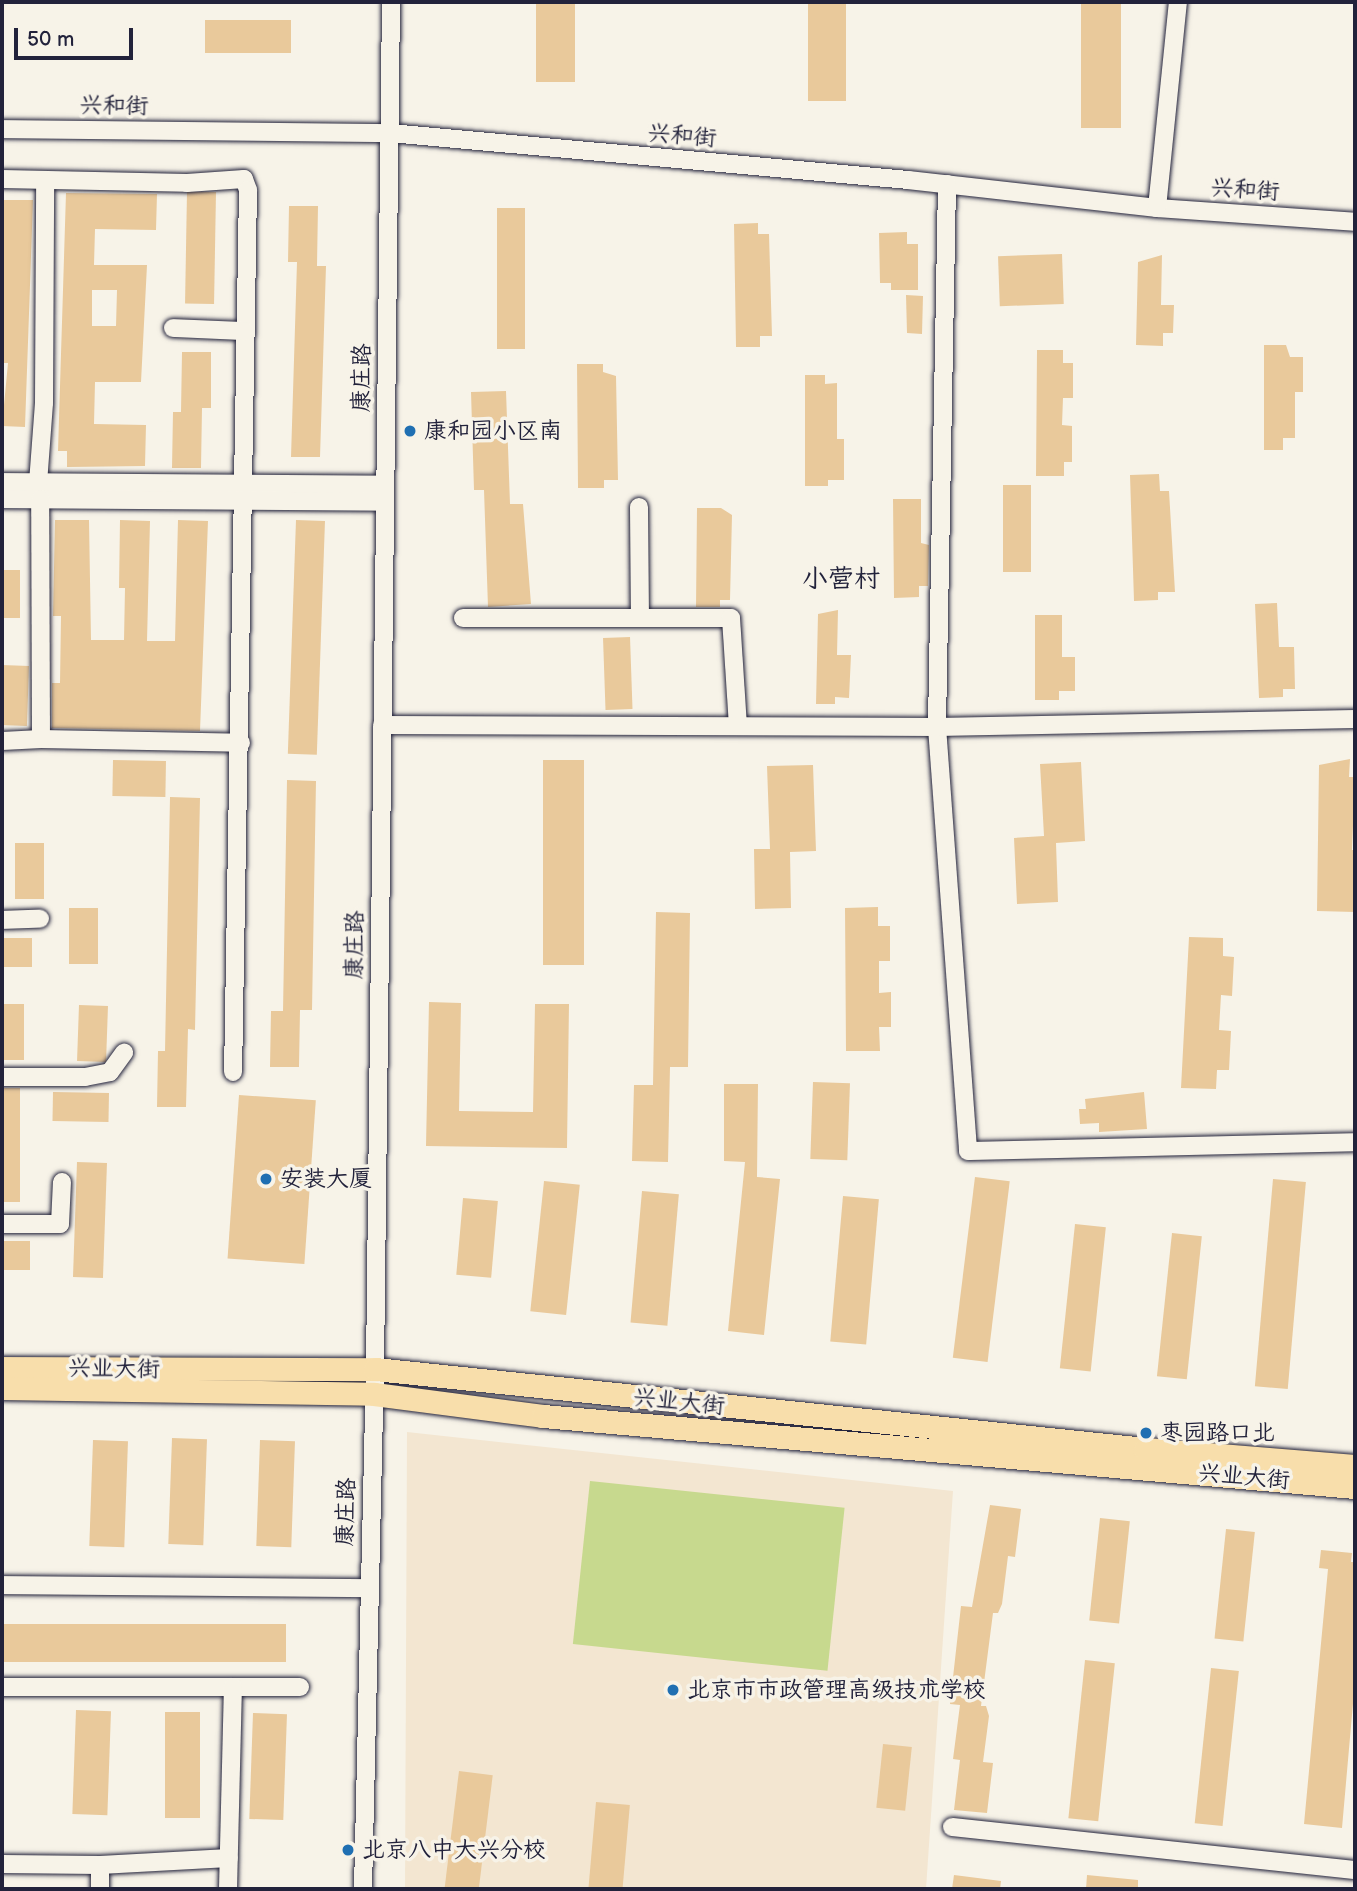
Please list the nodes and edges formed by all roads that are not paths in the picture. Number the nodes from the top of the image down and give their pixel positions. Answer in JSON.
{"nodes":[{"id":1,"x":391,"y":2,"type":"edge"},
{"id":2,"x":1178,"y":2,"type":"edge"},
{"id":3,"x":2,"y":129,"type":"edge"},
{"id":4,"x":390,"y":133,"type":"junction"},
{"id":5,"x":2,"y":179,"type":"edge"},
{"id":6,"x":45,"y":181,"type":"junction"},
{"id":7,"x":947,"y":184,"type":"junction"},
{"id":8,"x":1157,"y":208,"type":"junction"},
{"id":9,"x":1355,"y":222,"type":"edge"},
{"id":10,"x":173,"y":328,"type":"dead end"},
{"id":11,"x":245,"y":331,"type":"junction"},
{"id":12,"x":28,"y":491,"type":"edge"},
{"id":13,"x":244,"y":493,"type":"junction"},
{"id":14,"x":385,"y":494,"type":"junction"},
{"id":15,"x":639,"y":508,"type":"dead end"},
{"id":16,"x":463,"y":618,"type":"dead end"},
{"id":17,"x":640,"y":618,"type":"junction"},
{"id":18,"x":1355,"y":719,"type":"edge"},
{"id":19,"x":382,"y":725,"type":"junction"},
{"id":20,"x":738,"y":726,"type":"junction"},
{"id":21,"x":937,"y":727,"type":"junction"},
{"id":22,"x":41,"y":738,"type":"junction"},
{"id":23,"x":2,"y":741,"type":"edge"},
{"id":24,"x":241,"y":743,"type":"junction"},
{"id":25,"x":40,"y":919,"type":"dead end"},
{"id":26,"x":2,"y":920,"type":"edge"},
{"id":27,"x":124,"y":1053,"type":"dead end"},
{"id":28,"x":233,"y":1072,"type":"dead end"},
{"id":29,"x":2,"y":1077,"type":"edge"},
{"id":30,"x":1355,"y":1142,"type":"edge"},
{"id":31,"x":62,"y":1182,"type":"dead end"},
{"id":32,"x":2,"y":1224,"type":"edge"},
{"id":33,"x":2,"y":1367,"type":"edge"},
{"id":34,"x":375,"y":1369,"type":"junction"},
{"id":35,"x":2,"y":1388,"type":"edge"},
{"id":36,"x":374,"y":1394,"type":"junction"},
{"id":37,"x":1355,"y":1466,"type":"edge"},
{"id":38,"x":1355,"y":1487,"type":"edge"},
{"id":39,"x":2,"y":1585,"type":"edge"},
{"id":40,"x":368,"y":1588,"type":"junction"},
{"id":41,"x":2,"y":1687,"type":"edge"},
{"id":42,"x":233,"y":1687,"type":"junction"},
{"id":43,"x":300,"y":1687,"type":"dead end"},
{"id":44,"x":952,"y":1827,"type":"dead end"},
{"id":45,"x":229,"y":1858,"type":"junction"},
{"id":46,"x":2,"y":1864,"type":"edge"},
{"id":47,"x":100,"y":1865,"type":"junction"},
{"id":48,"x":1355,"y":1870,"type":"edge"},
{"id":49,"x":100,"y":1889,"type":"edge"},
{"id":50,"x":228,"y":1889,"type":"edge"},
{"id":51,"x":363,"y":1889,"type":"edge"}],
"edges":[{"from":1,"to":4,"type":"street","name":"康庄路"},
{"from":2,"to":8,"type":"street"},
{"from":3,"to":4,"type":"street","name":"兴和街"},
{"from":4,"to":7,"type":"street","name":"兴和街"},
{"from":4,"to":14,"type":"street","name":"康庄路"},
{"from":5,"to":6,"type":"street"},
{"from":6,"to":11,"type":"street"},
{"from":6,"to":12,"type":"street"},
{"from":7,"to":8,"type":"street","name":"兴和街"},
{"from":7,"to":21,"type":"street"},
{"from":8,"to":9,"type":"street","name":"兴和街"},
{"from":10,"to":11,"type":"street"},
{"from":11,"to":13,"type":"street"},
{"from":12,"to":13,"type":"street"},
{"from":12,"to":22,"type":"street"},
{"from":13,"to":14,"type":"street"},
{"from":13,"to":24,"type":"street"},
{"from":14,"to":19,"type":"street","name":"康庄路"},
{"from":15,"to":17,"type":"street"},
{"from":16,"to":17,"type":"street"},
{"from":17,"to":20,"type":"street"},
{"from":18,"to":21,"type":"street"},
{"from":19,"to":20,"type":"street"},
{"from":19,"to":34,"type":"street","name":"康庄路"},
{"from":20,"to":21,"type":"street"},
{"from":21,"to":30,"type":"street"},
{"from":22,"to":23,"type":"street"},
{"from":22,"to":24,"type":"street"},
{"from":24,"to":28,"type":"street"},
{"from":25,"to":26,"type":"street"},
{"from":27,"to":29,"type":"street"},
{"from":31,"to":32,"type":"street"},
{"from":33,"to":34,"type":"main road","name":"兴业大街"},
{"from":34,"to":36,"type":"street","name":"康庄路"},
{"from":34,"to":37,"type":"main road","name":"兴业大街"},
{"from":35,"to":36,"type":"main road","name":"兴业大街"},
{"from":36,"to":38,"type":"main road","name":"兴业大街"},
{"from":36,"to":40,"type":"street","name":"康庄路"},
{"from":39,"to":40,"type":"street"},
{"from":40,"to":51,"type":"street","name":"康庄路"},
{"from":41,"to":42,"type":"street"},
{"from":42,"to":43,"type":"street"},
{"from":42,"to":45,"type":"street"},
{"from":44,"to":48,"type":"street"},
{"from":45,"to":47,"type":"street"},
{"from":45,"to":50,"type":"street"},
{"from":46,"to":47,"type":"street"},
{"from":47,"to":49,"type":"street"}]}
